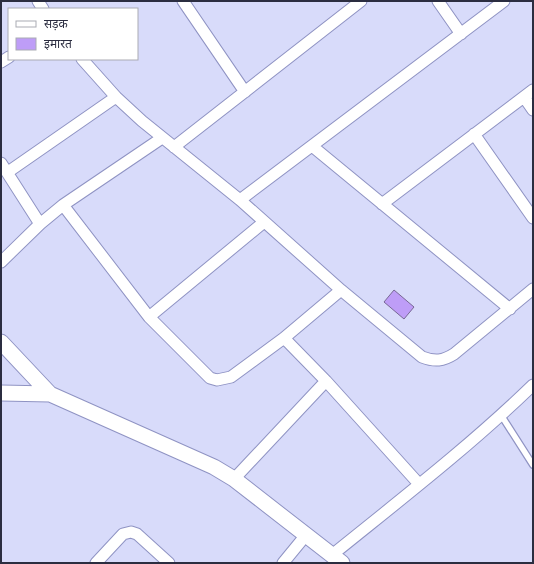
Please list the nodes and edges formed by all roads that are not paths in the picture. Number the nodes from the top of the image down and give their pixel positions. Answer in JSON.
{"nodes":[{"id":1,"x":183,"y":1,"type":"edge"},
{"id":2,"x":361,"y":1,"type":"edge"},
{"id":3,"x":438,"y":1,"type":"edge"},
{"id":4,"x":504,"y":1,"type":"edge"},
{"id":5,"x":461,"y":34,"type":"junction"},
{"id":6,"x":83,"y":60,"type":"edge"},
{"id":7,"x":533,"y":90,"type":"edge"},
{"id":8,"x":245,"y":92,"type":"junction"},
{"id":9,"x":116,"y":97,"type":"junction"},
{"id":10,"x":524,"y":97,"type":"junction"},
{"id":11,"x":533,"y":110,"type":"edge"},
{"id":12,"x":474,"y":134,"type":"junction"},
{"id":13,"x":162,"y":138,"type":"junction"},
{"id":14,"x":312,"y":146,"type":"junction"},
{"id":15,"x":174,"y":147,"type":"junction"},
{"id":16,"x":1,"y":163,"type":"edge"},
{"id":17,"x":8,"y":172,"type":"junction"},
{"id":18,"x":240,"y":200,"type":"junction"},
{"id":19,"x":382,"y":204,"type":"junction"},
{"id":20,"x":64,"y":205,"type":"junction"},
{"id":21,"x":533,"y":218,"type":"edge"},
{"id":22,"x":264,"y":222,"type":"junction"},
{"id":23,"x":40,"y":224,"type":"junction"},
{"id":24,"x":1,"y":262,"type":"edge"},
{"id":25,"x":341,"y":290,"type":"junction"},
{"id":26,"x":533,"y":290,"type":"edge"},
{"id":27,"x":510,"y":309,"type":"junction"},
{"id":28,"x":149,"y":317,"type":"junction"},
{"id":29,"x":284,"y":338,"type":"junction"},
{"id":30,"x":1,"y":342,"type":"edge"},
{"id":31,"x":326,"y":381,"type":"junction"},
{"id":32,"x":533,"y":385,"type":"edge"},
{"id":33,"x":1,"y":393,"type":"edge"},
{"id":34,"x":50,"y":394,"type":"junction"},
{"id":35,"x":501,"y":416,"type":"junction"},
{"id":36,"x":533,"y":465,"type":"edge"},
{"id":37,"x":234,"y":479,"type":"junction"},
{"id":38,"x":419,"y":484,"type":"junction"},
{"id":39,"x":306,"y":535,"type":"junction"},
{"id":40,"x":337,"y":559,"type":"edge"},
{"id":41,"x":96,"y":563,"type":"edge"},
{"id":42,"x":169,"y":563,"type":"edge"},
{"id":43,"x":283,"y":563,"type":"edge"}],
"edges":[{"from":1,"to":8,"type":"street"},
{"from":2,"to":8,"type":"street"},
{"from":3,"to":5,"type":"street"},
{"from":4,"to":5,"type":"street"},
{"from":5,"to":14,"type":"street"},
{"from":6,"to":9,"type":"street"},
{"from":7,"to":10,"type":"street"},
{"from":8,"to":15,"type":"street"},
{"from":9,"to":13,"type":"street"},
{"from":9,"to":17,"type":"street"},
{"from":10,"to":11,"type":"street"},
{"from":10,"to":12,"type":"street"},
{"from":12,"to":19,"type":"street"},
{"from":12,"to":21,"type":"street"},
{"from":13,"to":15,"type":"street"},
{"from":13,"to":20,"type":"street"},
{"from":14,"to":18,"type":"street"},
{"from":14,"to":19,"type":"street"},
{"from":15,"to":18,"type":"street"},
{"from":16,"to":17,"type":"street"},
{"from":17,"to":23,"type":"street"},
{"from":18,"to":22,"type":"street"},
{"from":19,"to":27,"type":"street"},
{"from":20,"to":23,"type":"street"},
{"from":20,"to":28,"type":"street"},
{"from":22,"to":25,"type":"street"},
{"from":22,"to":28,"type":"street"},
{"from":23,"to":24,"type":"street"},
{"from":25,"to":27,"type":"street"},
{"from":25,"to":29,"type":"street"},
{"from":26,"to":27,"type":"street"},
{"from":28,"to":29,"type":"street"},
{"from":29,"to":31,"type":"street"},
{"from":30,"to":34,"type":"street"},
{"from":31,"to":37,"type":"street"},
{"from":31,"to":38,"type":"street"},
{"from":32,"to":35,"type":"street"},
{"from":33,"to":34,"type":"street"},
{"from":34,"to":37,"type":"street"},
{"from":35,"to":36,"type":"lane"},
{"from":35,"to":38,"type":"street"},
{"from":37,"to":39,"type":"street"},
{"from":38,"to":40,"type":"street"},
{"from":39,"to":40,"type":"street"},
{"from":39,"to":43,"type":"street"},
{"from":41,"to":42,"type":"street"}]}
